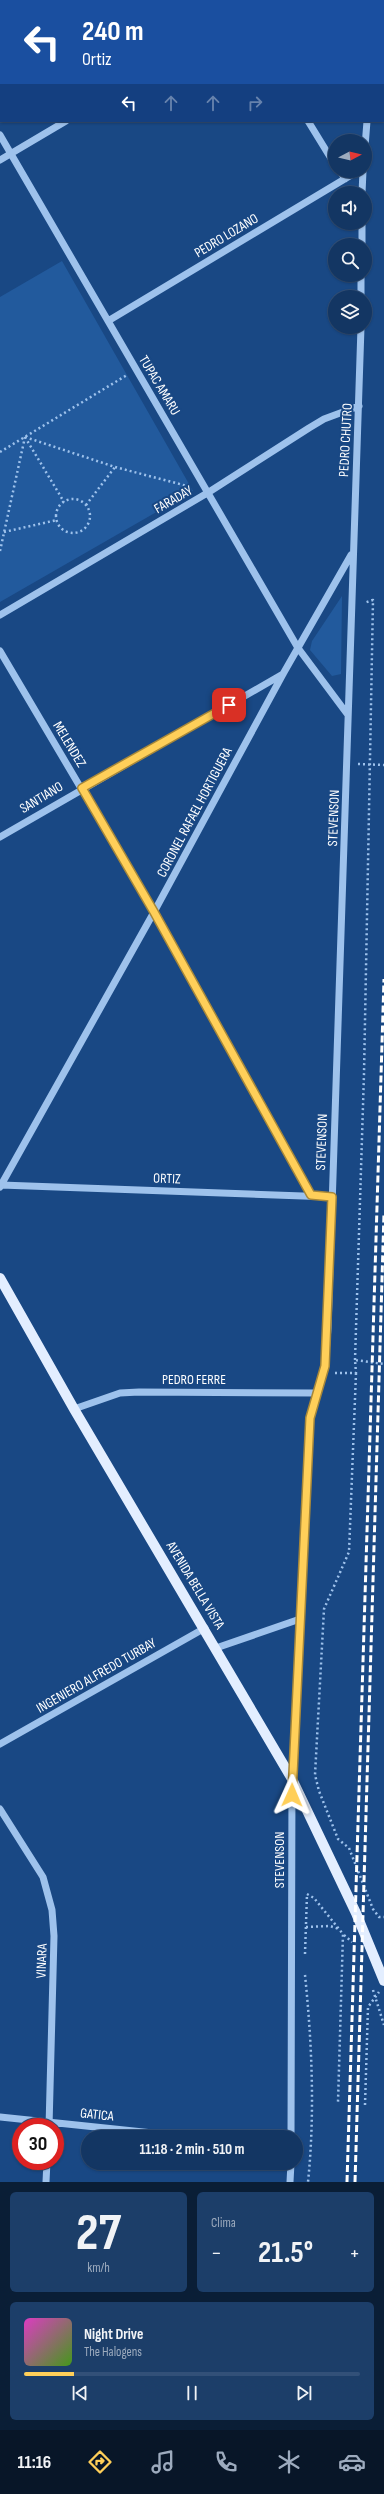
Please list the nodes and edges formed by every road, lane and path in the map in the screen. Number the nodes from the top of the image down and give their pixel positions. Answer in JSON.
{"nodes":[{"id":1,"x":64,"y":122,"type":"edge"},
{"id":2,"x":309,"y":122,"type":"edge"},
{"id":3,"x":367,"y":122,"type":"edge"},
{"id":4,"x":366,"y":134,"type":"edge"},
{"id":5,"x":0,"y":135,"type":"edge"},
{"id":6,"x":10,"y":154,"type":"junction"},
{"id":7,"x":328,"y":154,"type":"edge"},
{"id":8,"x":0,"y":160,"type":"edge"},
{"id":9,"x":345,"y":179,"type":"edge"},
{"id":10,"x":108,"y":321,"type":"junction"},
{"id":11,"x":361,"y":334,"type":"edge"},
{"id":12,"x":136,"y":370,"type":"junction"},
{"id":13,"x":360,"y":406,"type":"junction"},
{"id":14,"x":25,"y":437,"type":"junction"},
{"id":15,"x":0,"y":452,"type":"edge"},
{"id":16,"x":115,"y":467,"type":"junction"},
{"id":17,"x":210,"y":492,"type":"junction"},
{"id":18,"x":64,"y":502,"type":"junction"},
{"id":19,"x":86,"y":505,"type":"junction"},
{"id":20,"x":57,"y":520,"type":"junction"},
{"id":21,"x":4,"y":532,"type":"junction"},
{"id":22,"x":0,"y":551,"type":"edge"},
{"id":23,"x":352,"y":553,"type":"junction"},
{"id":24,"x":351,"y":607,"type":"junction"},
{"id":25,"x":0,"y":615,"type":"edge"},
{"id":26,"x":298,"y":648,"type":"junction"},
{"id":27,"x":0,"y":651,"type":"edge"},
{"id":28,"x":283,"y":674,"type":"junction"},
{"id":29,"x":348,"y":715,"type":"junction"},
{"id":30,"x":348,"y":764,"type":"junction"},
{"id":31,"x":369,"y":765,"type":"junction"},
{"id":32,"x":384,"y":765,"type":"edge"},
{"id":33,"x":82,"y":788,"type":"junction"},
{"id":34,"x":0,"y":837,"type":"edge"},
{"id":35,"x":154,"y":912,"type":"junction"},
{"id":36,"x":0,"y":1186,"type":"edge"},
{"id":37,"x":311,"y":1195,"type":"junction"},
{"id":38,"x":332,"y":1197,"type":"junction"},
{"id":39,"x":0,"y":1278,"type":"edge"},
{"id":40,"x":355,"y":1360,"type":"junction"},
{"id":41,"x":384,"y":1364,"type":"edge"},
{"id":42,"x":356,"y":1373,"type":"junction"},
{"id":43,"x":323,"y":1374,"type":"junction"},
{"id":44,"x":316,"y":1393,"type":"junction"},
{"id":45,"x":74,"y":1409,"type":"junction"},
{"id":46,"x":300,"y":1619,"type":"junction"},
{"id":47,"x":204,"y":1628,"type":"junction"},
{"id":48,"x":216,"y":1648,"type":"junction"},
{"id":49,"x":0,"y":1744,"type":"edge"},
{"id":50,"x":292,"y":1779,"type":"junction"},
{"id":51,"x":0,"y":1809,"type":"edge"},
{"id":52,"x":292,"y":1887,"type":"junction"},
{"id":53,"x":308,"y":1894,"type":"junction"},
{"id":54,"x":384,"y":1917,"type":"edge"},
{"id":55,"x":306,"y":1927,"type":"junction"},
{"id":56,"x":339,"y":1929,"type":"junction"},
{"id":57,"x":305,"y":1957,"type":"dead end"},
{"id":58,"x":304,"y":1972,"type":"dead end"},
{"id":59,"x":382,"y":1985,"type":"edge"},
{"id":60,"x":338,"y":2102,"type":"dead end"},
{"id":61,"x":365,"y":2105,"type":"dead end"},
{"id":62,"x":0,"y":2116,"type":"edge"},
{"id":63,"x":12,"y":2118,"type":"edge"},
{"id":64,"x":49,"y":2118,"type":"edge"},
{"id":65,"x":64,"y":2126,"type":"edge"},
{"id":66,"x":108,"y":2130,"type":"edge"},
{"id":67,"x":291,"y":2130,"type":"edge"},
{"id":68,"x":47,"y":2170,"type":"edge"},
{"id":69,"x":291,"y":2170,"type":"edge"},
{"id":70,"x":46,"y":2182,"type":"edge"},
{"id":71,"x":290,"y":2182,"type":"edge"},
{"id":72,"x":308,"y":2182,"type":"edge"}],
"edges":[{"from":1,"to":6,"type":"street"},
{"from":2,"to":7,"type":"street"},
{"from":3,"to":4,"type":"street"},
{"from":5,"to":6,"type":"street","name":"TUPAC AMARU"},
{"from":6,"to":8,"type":"street"},
{"from":6,"to":10,"type":"street","name":"TUPAC AMARU"},
{"from":9,"to":10,"type":"street","name":"PEDRO LOZANO"},
{"from":10,"to":12,"type":"street","name":"TUPAC AMARU"},
{"from":11,"to":13,"type":"street","name":"PEDRO CHUTRO"},
{"from":12,"to":14,"type":"path"},
{"from":12,"to":17,"type":"street","name":"TUPAC AMARU"},
{"from":13,"to":17,"type":"street","name":"FARADAY"},
{"from":13,"to":23,"type":"street","name":"PEDRO CHUTRO"},
{"from":14,"to":15,"type":"path"},
{"from":14,"to":16,"type":"path"},
{"from":14,"to":18,"type":"path"},
{"from":14,"to":21,"type":"path"},
{"from":16,"to":17,"type":"path"},
{"from":16,"to":19,"type":"path"},
{"from":17,"to":25,"type":"street","name":"FARADAY"},
{"from":17,"to":26,"type":"street","name":"TUPAC AMARU"},
{"from":18,"to":19,"type":"path"},
{"from":18,"to":20,"type":"path"},
{"from":19,"to":20,"type":"path"},
{"from":20,"to":21,"type":"path"},
{"from":21,"to":22,"type":"path"},
{"from":23,"to":24,"type":"street","name":"STEVENSON"},
{"from":23,"to":26,"type":"street","name":"CORONEL RAFAEL HORTIGUERA"},
{"from":24,"to":29,"type":"street","name":"STEVENSON"},
{"from":24,"to":31,"type":"path"},
{"from":26,"to":28,"type":"street","name":"CORONEL RAFAEL HORTIGUERA"},
{"from":26,"to":29,"type":"street","name":"TUPAC AMARU"},
{"from":27,"to":33,"type":"street","name":"MELENDEZ"},
{"from":28,"to":33,"type":"street","name":"SANTIANO"},
{"from":28,"to":35,"type":"street","name":"CORONEL RAFAEL HORTIGUERA"},
{"from":29,"to":30,"type":"street","name":"STEVENSON"},
{"from":30,"to":31,"type":"path"},
{"from":30,"to":38,"type":"street","name":"STEVENSON"},
{"from":31,"to":32,"type":"path"},
{"from":31,"to":40,"type":"path"},
{"from":33,"to":34,"type":"street","name":"SANTIANO"},
{"from":33,"to":35,"type":"street","name":"MELENDEZ"},
{"from":35,"to":36,"type":"street","name":"CORONEL RAFAEL HORTIGUERA"},
{"from":35,"to":37,"type":"street","name":"MELENDEZ"},
{"from":36,"to":37,"type":"street","name":"ORTIZ"},
{"from":37,"to":38,"type":"street","name":"ORTIZ"},
{"from":38,"to":43,"type":"street","name":"STEVENSON"},
{"from":39,"to":45,"type":"main road","name":"AVENIDA BELLA VISTA"},
{"from":40,"to":41,"type":"path"},
{"from":40,"to":42,"type":"path"},
{"from":42,"to":43,"type":"path"},
{"from":42,"to":54,"type":"path"},
{"from":43,"to":44,"type":"street","name":"STEVENSON"},
{"from":44,"to":45,"type":"street","name":"PEDRO FERRE"},
{"from":44,"to":46,"type":"street","name":"STEVENSON"},
{"from":45,"to":47,"type":"main road","name":"AVENIDA BELLA VISTA"},
{"from":46,"to":48,"type":"street"},
{"from":46,"to":50,"type":"street","name":"STEVENSON"},
{"from":47,"to":48,"type":"main road","name":"AVENIDA BELLA VISTA"},
{"from":47,"to":49,"type":"street","name":"INGENIERO ALFREDO TURBAY"},
{"from":48,"to":50,"type":"main road","name":"AVENIDA BELLA VISTA"},
{"from":50,"to":52,"type":"street","name":"STEVENSON"},
{"from":50,"to":59,"type":"main road","name":"AVENIDA BELLA VISTA"},
{"from":51,"to":64,"type":"street","name":"VINARA"},
{"from":52,"to":53,"type":"path"},
{"from":52,"to":67,"type":"street","name":"STEVENSON"},
{"from":53,"to":55,"type":"path"},
{"from":53,"to":56,"type":"path"},
{"from":55,"to":56,"type":"path"},
{"from":55,"to":57,"type":"path"},
{"from":56,"to":60,"type":"path"},
{"from":58,"to":72,"type":"path"},
{"from":59,"to":61,"type":"path"},
{"from":62,"to":63,"type":"street","name":"GATICA"},
{"from":65,"to":66,"type":"street","name":"GATICA"},
{"from":68,"to":70,"type":"street"},
{"from":69,"to":71,"type":"street"}]}
